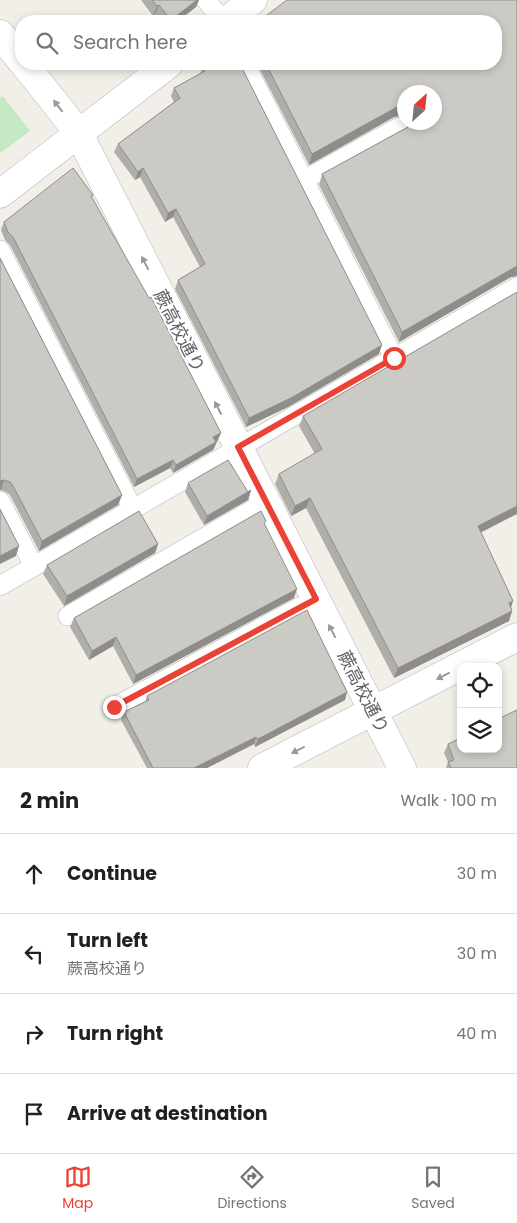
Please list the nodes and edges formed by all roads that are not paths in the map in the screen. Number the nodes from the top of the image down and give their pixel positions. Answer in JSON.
{"nodes":[{"id":1,"x":206,"y":0,"type":"edge"},
{"id":2,"x":253,"y":0,"type":"edge"},
{"id":3,"x":219,"y":15,"type":"edge"},
{"id":4,"x":232,"y":15,"type":"edge"},
{"id":5,"x":0,"y":34,"type":"edge"},
{"id":6,"x":15,"y":53,"type":"edge"},
{"id":7,"x":29,"y":70,"type":"edge"},
{"id":8,"x":161,"y":70,"type":"edge"},
{"id":9,"x":248,"y":70,"type":"edge"},
{"id":10,"x":397,"y":129,"type":"edge"},
{"id":11,"x":78,"y":132,"type":"junction"},
{"id":12,"x":304,"y":180,"type":"junction"},
{"id":13,"x":0,"y":194,"type":"edge"},
{"id":14,"x":0,"y":250,"type":"edge"},
{"id":15,"x":517,"y":287,"type":"edge"},
{"id":16,"x":394,"y":358,"type":"junction"},
{"id":17,"x":238,"y":447,"type":"junction"},
{"id":18,"x":0,"y":501,"type":"edge"},
{"id":19,"x":266,"y":502,"type":"junction"},
{"id":20,"x":133,"y":508,"type":"junction"},
{"id":21,"x":34,"y":566,"type":"junction"},
{"id":22,"x":0,"y":586,"type":"edge"},
{"id":23,"x":316,"y":599,"type":"junction"},
{"id":24,"x":68,"y":616,"type":"dead end"},
{"id":25,"x":517,"y":637,"type":"edge"},
{"id":26,"x":114,"y":707,"type":"dead end"},
{"id":27,"x":373,"y":712,"type":"junction"},
{"id":28,"x":262,"y":768,"type":"edge"},
{"id":29,"x":402,"y":768,"type":"edge"}],
"edges":[{"from":1,"to":3,"type":"lane"},
{"from":2,"to":4,"type":"street"},
{"from":5,"to":6,"type":"street"},
{"from":11,"to":7,"type":"street","name":"蕨高校通り","one_way":true},
{"from":8,"to":11,"type":"street"},
{"from":9,"to":12,"type":"lane"},
{"from":10,"to":12,"type":"lane"},
{"from":11,"to":13,"type":"street"},
{"from":17,"to":11,"type":"street","name":"蕨高校通り","one_way":true},
{"from":12,"to":16,"type":"lane"},
{"from":14,"to":20,"type":"lane"},
{"from":15,"to":16,"type":"lane"},
{"from":16,"to":17,"type":"lane"},
{"from":17,"to":19,"type":"street","name":"蕨高校通り"},
{"from":17,"to":20,"type":"lane"},
{"from":18,"to":21,"type":"lane"},
{"from":19,"to":23,"type":"street","name":"蕨高校通り"},
{"from":19,"to":24,"type":"lane"},
{"from":20,"to":21,"type":"lane"},
{"from":21,"to":22,"type":"lane"},
{"from":23,"to":26,"type":"lane"},
{"from":27,"to":23,"type":"street","name":"蕨高校通り","one_way":true},
{"from":25,"to":27,"type":"street","one_way":true},
{"from":27,"to":28,"type":"street","one_way":true},
{"from":27,"to":29,"type":"street","name":"蕨高校通り"}]}
